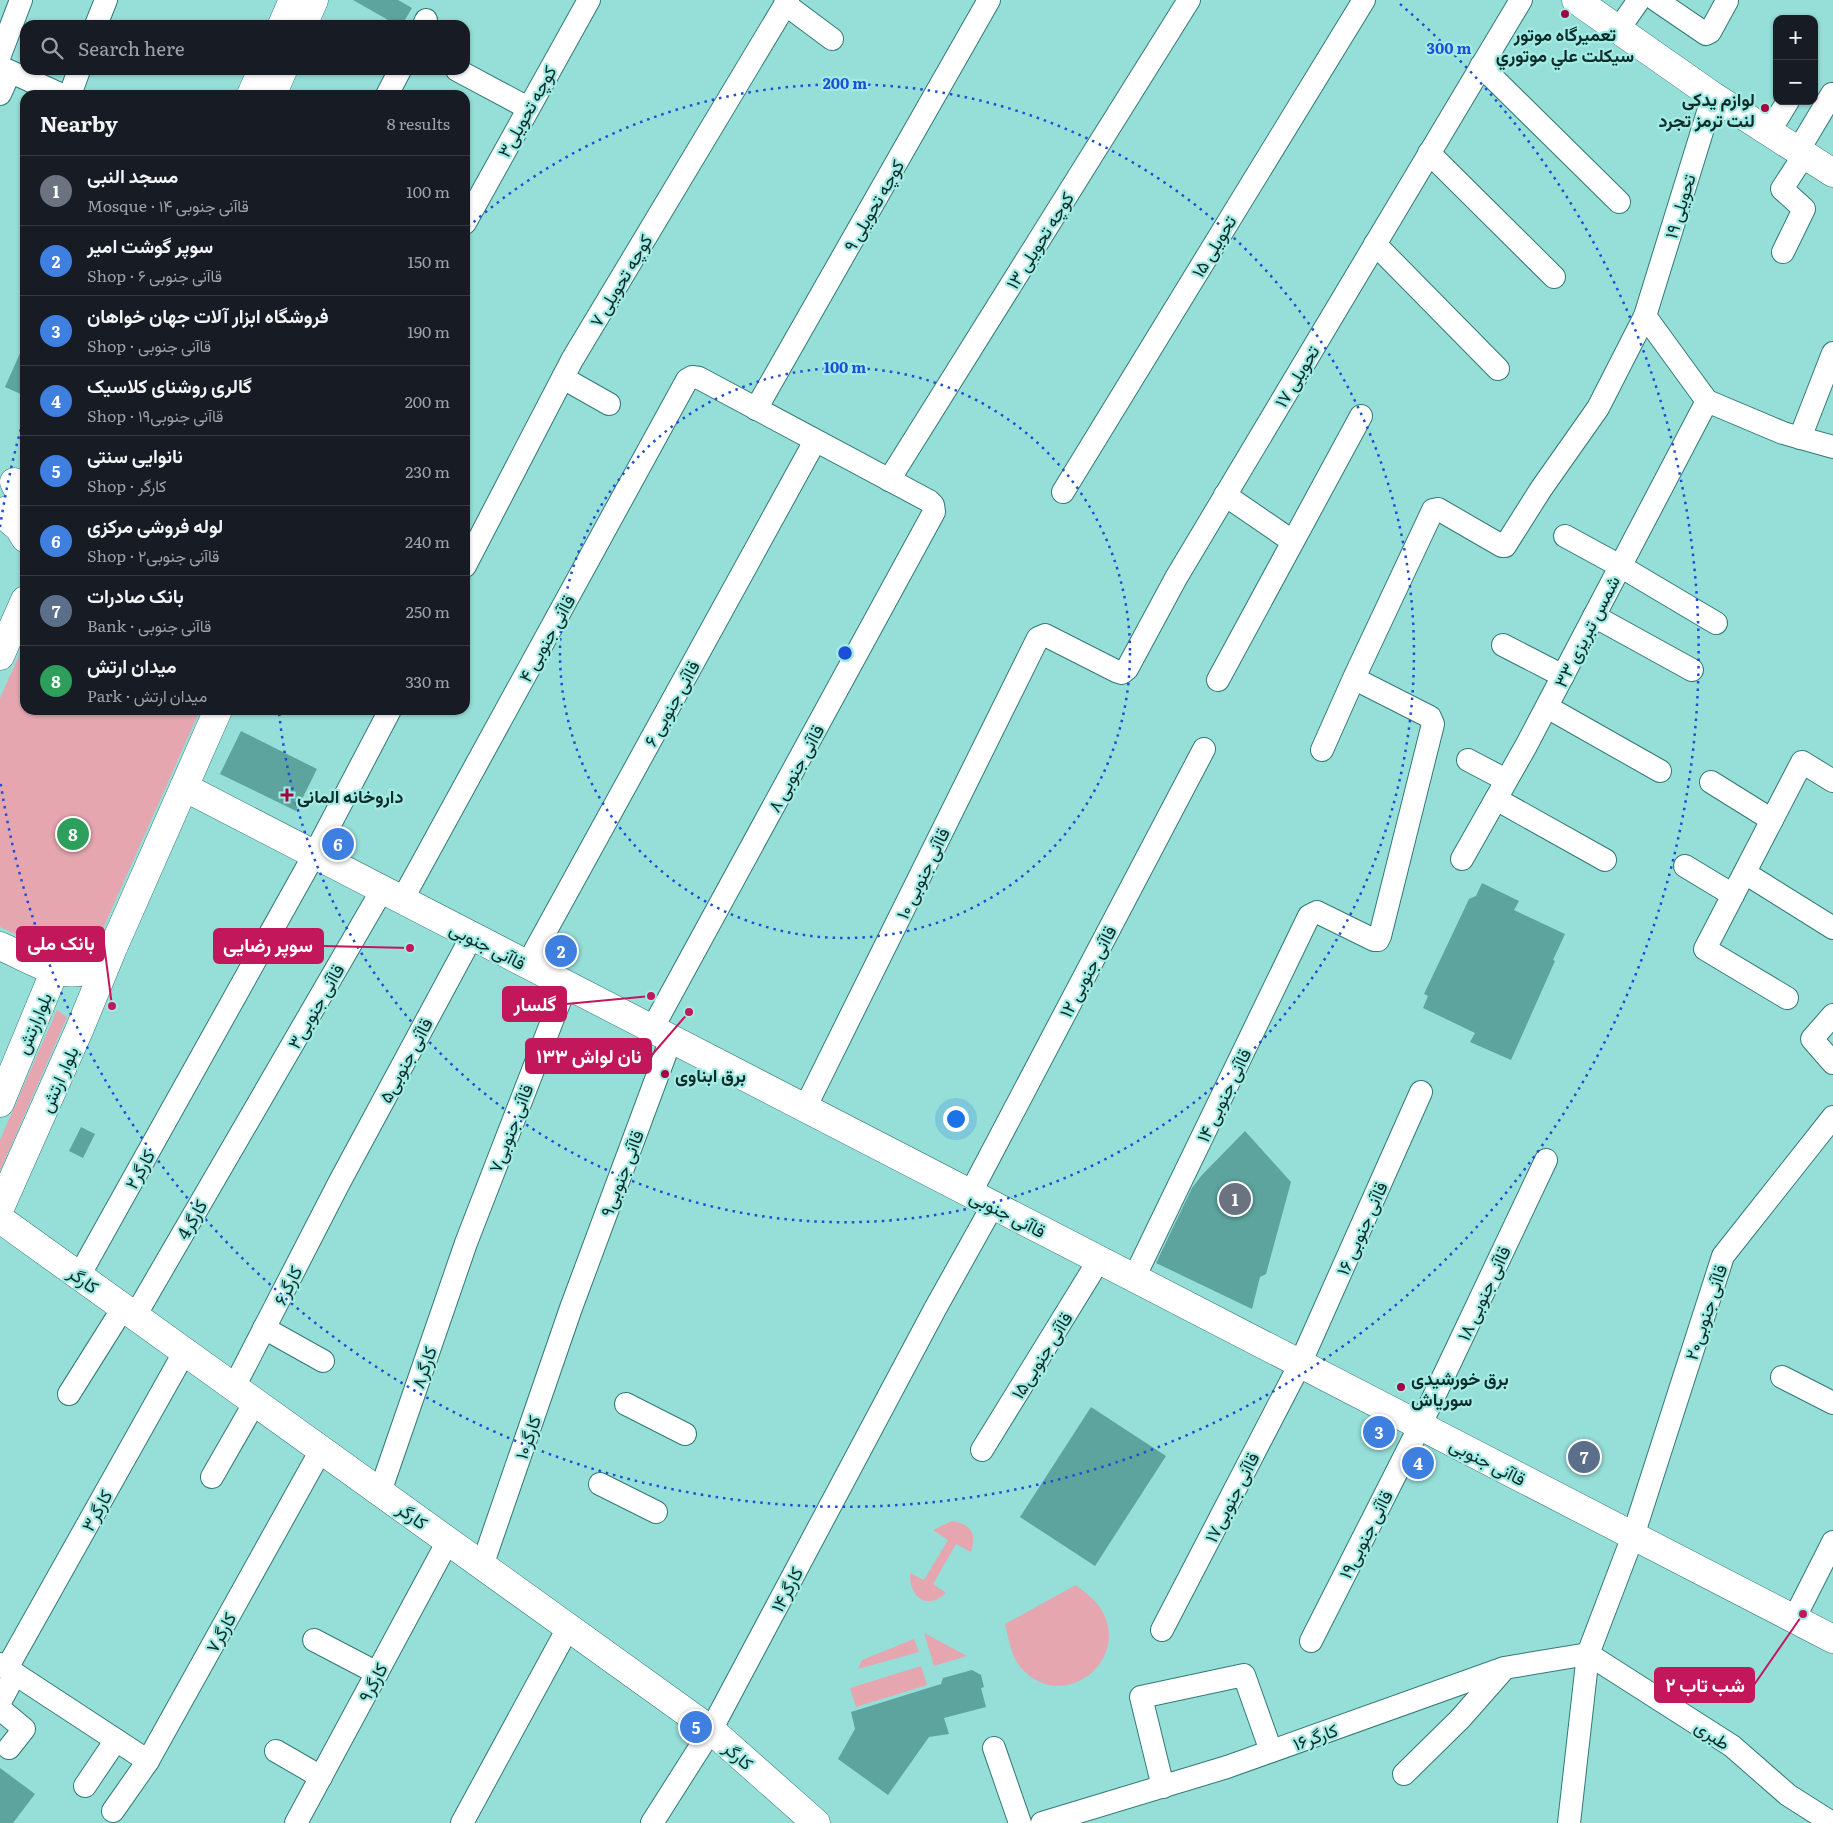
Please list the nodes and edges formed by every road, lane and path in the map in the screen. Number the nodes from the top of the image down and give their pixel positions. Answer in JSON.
{"nodes":[{"id":1,"x":21,"y":0,"type":"edge"},
{"id":2,"x":106,"y":0,"type":"edge"},
{"id":3,"x":293,"y":0,"type":"edge"},
{"id":4,"x":314,"y":0,"type":"edge"},
{"id":5,"x":589,"y":0,"type":"edge"},
{"id":6,"x":989,"y":0,"type":"edge"},
{"id":7,"x":1189,"y":0,"type":"edge"},
{"id":8,"x":1364,"y":0,"type":"edge"},
{"id":9,"x":1521,"y":0,"type":"edge"},
{"id":10,"x":1576,"y":0,"type":"edge"},
{"id":11,"x":1639,"y":0,"type":"edge"},
{"id":12,"x":1656,"y":0,"type":"edge"},
{"id":13,"x":1728,"y":0,"type":"edge"},
{"id":14,"x":786,"y":2,"type":"edge"},
{"id":15,"x":98,"y":20,"type":"edge"},
{"id":16,"x":284,"y":20,"type":"edge"},
{"id":17,"x":305,"y":20,"type":"edge"},
{"id":18,"x":1618,"y":30,"type":"junction"},
{"id":19,"x":832,"y":39,"type":"dead end"},
{"id":20,"x":4,"y":65,"type":"edge"},
{"id":21,"x":1481,"y":66,"type":"junction"},
{"id":22,"x":20,"y":73,"type":"edge"},
{"id":23,"x":23,"y":75,"type":"edge"},
{"id":24,"x":77,"y":75,"type":"edge"},
{"id":25,"x":260,"y":75,"type":"edge"},
{"id":26,"x":281,"y":75,"type":"edge"},
{"id":27,"x":397,"y":75,"type":"edge"},
{"id":28,"x":466,"y":75,"type":"edge"},
{"id":29,"x":52,"y":90,"type":"edge"},
{"id":30,"x":72,"y":90,"type":"edge"},
{"id":31,"x":253,"y":90,"type":"edge"},
{"id":32,"x":274,"y":90,"type":"edge"},
{"id":33,"x":390,"y":90,"type":"edge"},
{"id":34,"x":0,"y":94,"type":"edge"},
{"id":35,"x":1832,"y":94,"type":"edge"},
{"id":36,"x":1713,"y":96,"type":"junction"},
{"id":37,"x":1786,"y":105,"type":"edge"},
{"id":38,"x":528,"y":108,"type":"junction"},
{"id":39,"x":1769,"y":132,"type":"junction"},
{"id":40,"x":1429,"y":153,"type":"junction"},
{"id":41,"x":1801,"y":153,"type":"junction"},
{"id":42,"x":1833,"y":173,"type":"edge"},
{"id":43,"x":1619,"y":202,"type":"dead end"},
{"id":44,"x":470,"y":214,"type":"edge"},
{"id":45,"x":1375,"y":244,"type":"junction"},
{"id":46,"x":1783,"y":252,"type":"dead end"},
{"id":47,"x":1554,"y":277,"type":"dead end"},
{"id":48,"x":1644,"y":316,"type":"junction"},
{"id":49,"x":1833,"y":353,"type":"edge"},
{"id":50,"x":1498,"y":370,"type":"dead end"},
{"id":51,"x":563,"y":378,"type":"junction"},
{"id":52,"x":1707,"y":401,"type":"junction"},
{"id":53,"x":609,"y":404,"type":"dead end"},
{"id":54,"x":756,"y":410,"type":"junction"},
{"id":55,"x":1361,"y":416,"type":"dead end"},
{"id":56,"x":1800,"y":438,"type":"junction"},
{"id":57,"x":815,"y":441,"type":"junction"},
{"id":58,"x":1833,"y":447,"type":"edge"},
{"id":59,"x":889,"y":480,"type":"junction"},
{"id":60,"x":13,"y":482,"type":"edge"},
{"id":61,"x":1063,"y":492,"type":"dead end"},
{"id":62,"x":1225,"y":495,"type":"junction"},
{"id":63,"x":1,"y":512,"type":"edge"},
{"id":64,"x":20,"y":530,"type":"edge"},
{"id":65,"x":1565,"y":536,"type":"dead end"},
{"id":66,"x":1292,"y":542,"type":"junction"},
{"id":67,"x":470,"y":556,"type":"edge"},
{"id":68,"x":1620,"y":566,"type":"junction"},
{"id":69,"x":20,"y":611,"type":"edge"},
{"id":70,"x":1594,"y":616,"type":"junction"},
{"id":71,"x":1716,"y":623,"type":"dead end"},
{"id":72,"x":1038,"y":638,"type":"joint"},
{"id":73,"x":1503,"y":645,"type":"dead end"},
{"id":74,"x":0,"y":656,"type":"edge"},
{"id":75,"x":1692,"y":670,"type":"dead end"},
{"id":76,"x":1563,"y":676,"type":"junction"},
{"id":77,"x":1218,"y":680,"type":"dead end"},
{"id":78,"x":1366,"y":684,"type":"dead end"},
{"id":79,"x":1546,"y":707,"type":"junction"},
{"id":80,"x":216,"y":715,"type":"edge"},
{"id":81,"x":387,"y":715,"type":"edge"},
{"id":82,"x":1204,"y":749,"type":"dead end"},
{"id":83,"x":1322,"y":750,"type":"dead end"},
{"id":84,"x":1468,"y":760,"type":"dead end"},
{"id":85,"x":1660,"y":770,"type":"dead end"},
{"id":86,"x":1833,"y":781,"type":"edge"},
{"id":87,"x":1711,"y":782,"type":"dead end"},
{"id":88,"x":184,"y":787,"type":"junction"},
{"id":89,"x":1501,"y":790,"type":"junction"},
{"id":90,"x":1772,"y":820,"type":"junction"},
{"id":91,"x":314,"y":855,"type":"junction"},
{"id":92,"x":1462,"y":859,"type":"dead end"},
{"id":93,"x":1605,"y":860,"type":"dead end"},
{"id":94,"x":1685,"y":866,"type":"dead end"},
{"id":95,"x":1745,"y":873,"type":"junction"},
{"id":96,"x":392,"y":895,"type":"junction"},
{"id":97,"x":1734,"y":895,"type":"junction"},
{"id":98,"x":1833,"y":928,"type":"edge"},
{"id":99,"x":472,"y":936,"type":"junction"},
{"id":100,"x":0,"y":946,"type":"edge"},
{"id":101,"x":113,"y":948,"type":"junction"},
{"id":102,"x":527,"y":965,"type":"junction"},
{"id":103,"x":55,"y":970,"type":"junction"},
{"id":104,"x":566,"y":985,"type":"junction"},
{"id":105,"x":1787,"y":998,"type":"dead end"},
{"id":106,"x":1833,"y":1015,"type":"edge"},
{"id":107,"x":662,"y":1034,"type":"junction"},
{"id":108,"x":1833,"y":1063,"type":"edge"},
{"id":109,"x":1421,"y":1092,"type":"dead end"},
{"id":110,"x":0,"y":1103,"type":"edge"},
{"id":111,"x":805,"y":1108,"type":"junction"},
{"id":112,"x":1833,"y":1117,"type":"edge"},
{"id":113,"x":248,"y":1122,"type":"joint"},
{"id":114,"x":1546,"y":1160,"type":"dead end"},
{"id":115,"x":339,"y":1183,"type":"joint"},
{"id":116,"x":982,"y":1199,"type":"junction"},
{"id":117,"x":0,"y":1208,"type":"edge"},
{"id":118,"x":0,"y":1219,"type":"edge"},
{"id":119,"x":466,"y":1243,"type":"joint"},
{"id":120,"x":1099,"y":1260,"type":"junction"},
{"id":121,"x":79,"y":1276,"type":"junction"},
{"id":122,"x":1134,"y":1278,"type":"junction"},
{"id":123,"x":571,"y":1308,"type":"joint"},
{"id":124,"x":129,"y":1312,"type":"junction"},
{"id":125,"x":264,"y":1328,"type":"junction"},
{"id":126,"x":185,"y":1351,"type":"junction"},
{"id":127,"x":323,"y":1360,"type":"dead end"},
{"id":128,"x":908,"y":1360,"type":"joint"},
{"id":129,"x":1300,"y":1364,"type":"junction"},
{"id":130,"x":1782,"y":1376,"type":"dead end"},
{"id":131,"x":69,"y":1394,"type":"dead end"},
{"id":132,"x":244,"y":1394,"type":"junction"},
{"id":133,"x":1833,"y":1403,"type":"edge"},
{"id":134,"x":626,"y":1404,"type":"dead end"},
{"id":135,"x":1420,"y":1426,"type":"junction"},
{"id":136,"x":686,"y":1434,"type":"dead end"},
{"id":137,"x":321,"y":1450,"type":"junction"},
{"id":138,"x":982,"y":1450,"type":"dead end"},
{"id":139,"x":212,"y":1477,"type":"dead end"},
{"id":140,"x":600,"y":1484,"type":"dead end"},
{"id":141,"x":380,"y":1492,"type":"junction"},
{"id":142,"x":656,"y":1512,"type":"dead end"},
{"id":143,"x":1633,"y":1536,"type":"junction"},
{"id":144,"x":448,"y":1541,"type":"junction"},
{"id":145,"x":1833,"y":1542,"type":"edge"},
{"id":146,"x":482,"y":1566,"type":"junction"},
{"id":147,"x":1794,"y":1619,"type":"junction"},
{"id":148,"x":568,"y":1628,"type":"junction"},
{"id":149,"x":1162,"y":1630,"type":"dead end"},
{"id":150,"x":1833,"y":1639,"type":"edge"},
{"id":151,"x":314,"y":1640,"type":"dead end"},
{"id":152,"x":1310,"y":1642,"type":"dead end"},
{"id":153,"x":1588,"y":1654,"type":"junction"},
{"id":154,"x":1504,"y":1668,"type":"junction"},
{"id":155,"x":8,"y":1669,"type":"edge"},
{"id":156,"x":377,"y":1673,"type":"junction"},
{"id":157,"x":0,"y":1702,"type":"edge"},
{"id":158,"x":0,"y":1709,"type":"edge"},
{"id":159,"x":711,"y":1730,"type":"junction"},
{"id":160,"x":116,"y":1740,"type":"junction"},
{"id":161,"x":9,"y":1748,"type":"dead end"},
{"id":162,"x":994,"y":1748,"type":"dead end"},
{"id":163,"x":276,"y":1751,"type":"dead end"},
{"id":164,"x":1272,"y":1751,"type":"junction"},
{"id":165,"x":148,"y":1761,"type":"junction"},
{"id":166,"x":1404,"y":1774,"type":"dead end"},
{"id":167,"x":321,"y":1777,"type":"junction"},
{"id":168,"x":84,"y":1786,"type":"dead end"},
{"id":169,"x":1163,"y":1787,"type":"junction"},
{"id":170,"x":113,"y":1811,"type":"dead end"},
{"id":171,"x":1047,"y":1822,"type":"edge"},
{"id":172,"x":296,"y":1823,"type":"edge"},
{"id":173,"x":462,"y":1823,"type":"edge"},
{"id":174,"x":652,"y":1823,"type":"edge"},
{"id":175,"x":816,"y":1823,"type":"edge"},
{"id":176,"x":1020,"y":1823,"type":"edge"},
{"id":177,"x":1569,"y":1823,"type":"edge"},
{"id":178,"x":1832,"y":1823,"type":"edge"}],
"edges":[{"from":1,"to":20,"type":"street"},
{"from":2,"to":15,"type":"street"},
{"from":3,"to":16,"type":"main road"},
{"from":4,"to":17,"type":"main road"},
{"from":5,"to":38,"type":"street","name":"کوچه تحویلی۳"},
{"from":6,"to":54,"type":"street","name":"کوچه تحویلی ۹"},
{"from":7,"to":59,"type":"street","name":"کوچه تحویلی ۱۳"},
{"from":8,"to":61,"type":"street","name":"تحویلی ۱۵"},
{"from":9,"to":21,"type":"street","name":"تحویلی ۱۷"},
{"from":10,"to":18,"type":"main road"},
{"from":11,"to":18,"type":"street"},
{"from":12,"to":13,"type":"street"},
{"from":14,"to":19,"type":"street"},
{"from":14,"to":51,"type":"street","name":"کوچه تحویلی ۷"},
{"from":18,"to":36,"type":"main road"},
{"from":20,"to":22,"type":"street"},
{"from":20,"to":34,"type":"street"},
{"from":21,"to":40,"type":"street","name":"تحویلی ۱۷"},
{"from":21,"to":43,"type":"street"},
{"from":23,"to":29,"type":"street"},
{"from":24,"to":30,"type":"street"},
{"from":25,"to":31,"type":"main road"},
{"from":26,"to":32,"type":"main road"},
{"from":27,"to":33,"type":"street"},
{"from":28,"to":38,"type":"street"},
{"from":35,"to":41,"type":"street"},
{"from":36,"to":39,"type":"main road"},
{"from":36,"to":48,"type":"street","name":"تحویلی ۱۹"},
{"from":37,"to":39,"type":"street"},
{"from":38,"to":44,"type":"street","name":"کوچه تحویلی۳"},
{"from":39,"to":41,"type":"main road"},
{"from":40,"to":45,"type":"street","name":"تحویلی ۱۷"},
{"from":40,"to":47,"type":"street"},
{"from":41,"to":42,"type":"main road"},
{"from":41,"to":46,"type":"street"},
{"from":45,"to":50,"type":"street"},
{"from":45,"to":62,"type":"street","name":"تحویلی ۱۷"},
{"from":48,"to":52,"type":"street"},
{"from":48,"to":83,"type":"street","name":"تحویلی ۱۹"},
{"from":49,"to":56,"type":"street"},
{"from":51,"to":53,"type":"street"},
{"from":51,"to":67,"type":"street","name":"کوچه تحویلی ۷"},
{"from":52,"to":56,"type":"street"},
{"from":52,"to":68,"type":"street","name":"شمس تبریزی ۳۳"},
{"from":54,"to":57,"type":"street"},
{"from":54,"to":96,"type":"street","name":"قاآنی جنوبی ۴"},
{"from":55,"to":66,"type":"street"},
{"from":56,"to":58,"type":"street"},
{"from":57,"to":59,"type":"street"},
{"from":57,"to":102,"type":"street","name":"قاآنی جنوبی ۶"},
{"from":59,"to":107,"type":"street","name":"قاآنی جنوبی ۸"},
{"from":60,"to":63,"type":"main road"},
{"from":62,"to":66,"type":"street"},
{"from":62,"to":72,"type":"street","name":"تحویلی ۱۷"},
{"from":63,"to":64,"type":"main road"},
{"from":65,"to":68,"type":"street"},
{"from":66,"to":77,"type":"street"},
{"from":68,"to":70,"type":"street","name":"شمس تبریزی ۳۳"},
{"from":68,"to":71,"type":"street"},
{"from":69,"to":74,"type":"main road"},
{"from":70,"to":75,"type":"street"},
{"from":70,"to":76,"type":"street","name":"شمس تبریزی ۳۳"},
{"from":72,"to":111,"type":"street","name":"قاآنی جنوبی ۱۰"},
{"from":73,"to":76,"type":"street"},
{"from":76,"to":79,"type":"street","name":"شمس تبریزی ۳۳"},
{"from":78,"to":122,"type":"street","name":"قاآنی جنوبی ۱۴"},
{"from":79,"to":85,"type":"street"},
{"from":79,"to":89,"type":"street","name":"شمس تبریزی ۳۳"},
{"from":80,"to":88,"type":"main road","name":"بلوار ارتش"},
{"from":81,"to":91,"type":"street","name":"کارگر۲"},
{"from":82,"to":116,"type":"street","name":"قاآنی جنوبی ۱۲"},
{"from":84,"to":89,"type":"street"},
{"from":86,"to":90,"type":"street"},
{"from":87,"to":90,"type":"street"},
{"from":88,"to":91,"type":"main road","name":"قاآنی جنوبی"},
{"from":88,"to":101,"type":"main road","name":"بلوار ارتش"},
{"from":89,"to":92,"type":"street","name":"شمس تبریزی ۳۳"},
{"from":89,"to":93,"type":"street"},
{"from":90,"to":95,"type":"street"},
{"from":91,"to":96,"type":"main road","name":"قاآنی جنوبی"},
{"from":91,"to":121,"type":"street","name":"کارگر۲"},
{"from":94,"to":97,"type":"street"},
{"from":95,"to":97,"type":"street"},
{"from":95,"to":98,"type":"street"},
{"from":96,"to":99,"type":"main road","name":"قاآنی جنوبی"},
{"from":96,"to":113,"type":"street","name":"قاآنی جنوبی۳"},
{"from":97,"to":105,"type":"street"},
{"from":99,"to":102,"type":"main road","name":"قاآنی جنوبی"},
{"from":99,"to":115,"type":"street","name":"قاآنی جنوبی۵"},
{"from":100,"to":103,"type":"main road"},
{"from":101,"to":103,"type":"main road"},
{"from":101,"to":117,"type":"main road","name":"بلوار ارتش"},
{"from":102,"to":104,"type":"main road","name":"قاآنی جنوبی"},
{"from":103,"to":110,"type":"main road","name":"بلوارارتش"},
{"from":104,"to":107,"type":"main road","name":"قاآنی جنوبی"},
{"from":104,"to":119,"type":"street","name":"قاآنی جنوبی۷"},
{"from":106,"to":108,"type":"street"},
{"from":107,"to":111,"type":"main road","name":"قاآنی جنوبی"},
{"from":107,"to":123,"type":"street","name":"قاآنی جنوبی۹"},
{"from":109,"to":129,"type":"street","name":"قاآنی جنوبی ۱۶"},
{"from":111,"to":116,"type":"main road","name":"قاآنی جنوبی"},
{"from":112,"to":143,"type":"street","name":"۲۰قاآنی جنوبی"},
{"from":113,"to":124,"type":"street","name":"4کارگر"},
{"from":114,"to":135,"type":"street","name":"قاآنی جنوبی ۱۸"},
{"from":115,"to":125,"type":"street","name":"کارگر۶"},
{"from":116,"to":120,"type":"main road","name":"قاآنی جنوبی"},
{"from":116,"to":128,"type":"street","name":"قاآنی جنوبی ۱۲"},
{"from":118,"to":121,"type":"main road","name":"کارگر"},
{"from":119,"to":141,"type":"street","name":"کارگر۸"},
{"from":120,"to":122,"type":"main road","name":"قاآنی جنوبی"},
{"from":120,"to":138,"type":"street","name":"قاآنی جنوبی۱۵"},
{"from":121,"to":124,"type":"main road","name":"کارگر"},
{"from":122,"to":129,"type":"main road","name":"قاآنی جنوبی"},
{"from":123,"to":146,"type":"street","name":"کارگر۱۰"},
{"from":124,"to":126,"type":"main road","name":"کارگر"},
{"from":124,"to":131,"type":"street","name":"4کارگر"},
{"from":125,"to":127,"type":"street"},
{"from":125,"to":132,"type":"street","name":"کارگر۶"},
{"from":126,"to":132,"type":"main road","name":"کارگر"},
{"from":126,"to":155,"type":"street","name":"کارگر۳"},
{"from":128,"to":159,"type":"street","name":"کارگر۱۴"},
{"from":129,"to":135,"type":"main road","name":"قاآنی جنوبی"},
{"from":129,"to":149,"type":"street","name":"قاآنی جنوبی۱۷"},
{"from":130,"to":133,"type":"street"},
{"from":132,"to":137,"type":"main road","name":"کارگر"},
{"from":132,"to":139,"type":"street","name":"کارگر۶"},
{"from":134,"to":136,"type":"street"},
{"from":135,"to":143,"type":"main road","name":"قاآنی جنوبی"},
{"from":135,"to":152,"type":"street","name":"قاآنی جنوبی۱۹"},
{"from":137,"to":141,"type":"main road","name":"کارگر"},
{"from":137,"to":165,"type":"street","name":"کارگر۷"},
{"from":140,"to":142,"type":"street"},
{"from":141,"to":144,"type":"main road","name":"کارگر"},
{"from":143,"to":147,"type":"main road","name":"قاآنی جنوبی"},
{"from":143,"to":153,"type":"street","name":"۲۰قاآنی جنوبی"},
{"from":144,"to":146,"type":"main road","name":"کارگر"},
{"from":144,"to":156,"type":"street","name":"کارگر۹"},
{"from":145,"to":147,"type":"street"},
{"from":146,"to":148,"type":"main road","name":"کارگر"},
{"from":147,"to":150,"type":"main road","name":"قاآنی جنوبی"},
{"from":148,"to":159,"type":"main road","name":"کارگر"},
{"from":148,"to":173,"type":"street"},
{"from":151,"to":156,"type":"street"},
{"from":153,"to":154,"type":"street","name":"کارگر۱۶"},
{"from":153,"to":177,"type":"street","name":"۲۰قاآنی جنوبی"},
{"from":153,"to":178,"type":"street","name":"طبری"},
{"from":154,"to":164,"type":"street","name":"کارگر۱۶"},
{"from":154,"to":166,"type":"street"},
{"from":155,"to":157,"type":"street","name":"کارگر۳"},
{"from":155,"to":160,"type":"street"},
{"from":156,"to":167,"type":"street","name":"کارگر۹"},
{"from":158,"to":161,"type":"street"},
{"from":159,"to":174,"type":"street","name":"کارگر۱۴"},
{"from":159,"to":175,"type":"main road","name":"کارگر"},
{"from":160,"to":165,"type":"street"},
{"from":160,"to":168,"type":"street"},
{"from":162,"to":176,"type":"street"},
{"from":163,"to":167,"type":"street"},
{"from":164,"to":169,"type":"street","name":"کارگر۱۶"},
{"from":164,"to":169,"type":"street"},
{"from":165,"to":170,"type":"street","name":"کارگر۷"},
{"from":167,"to":172,"type":"street","name":"کارگر۹"},
{"from":169,"to":171,"type":"street","name":"کارگر۱۶"}]}
